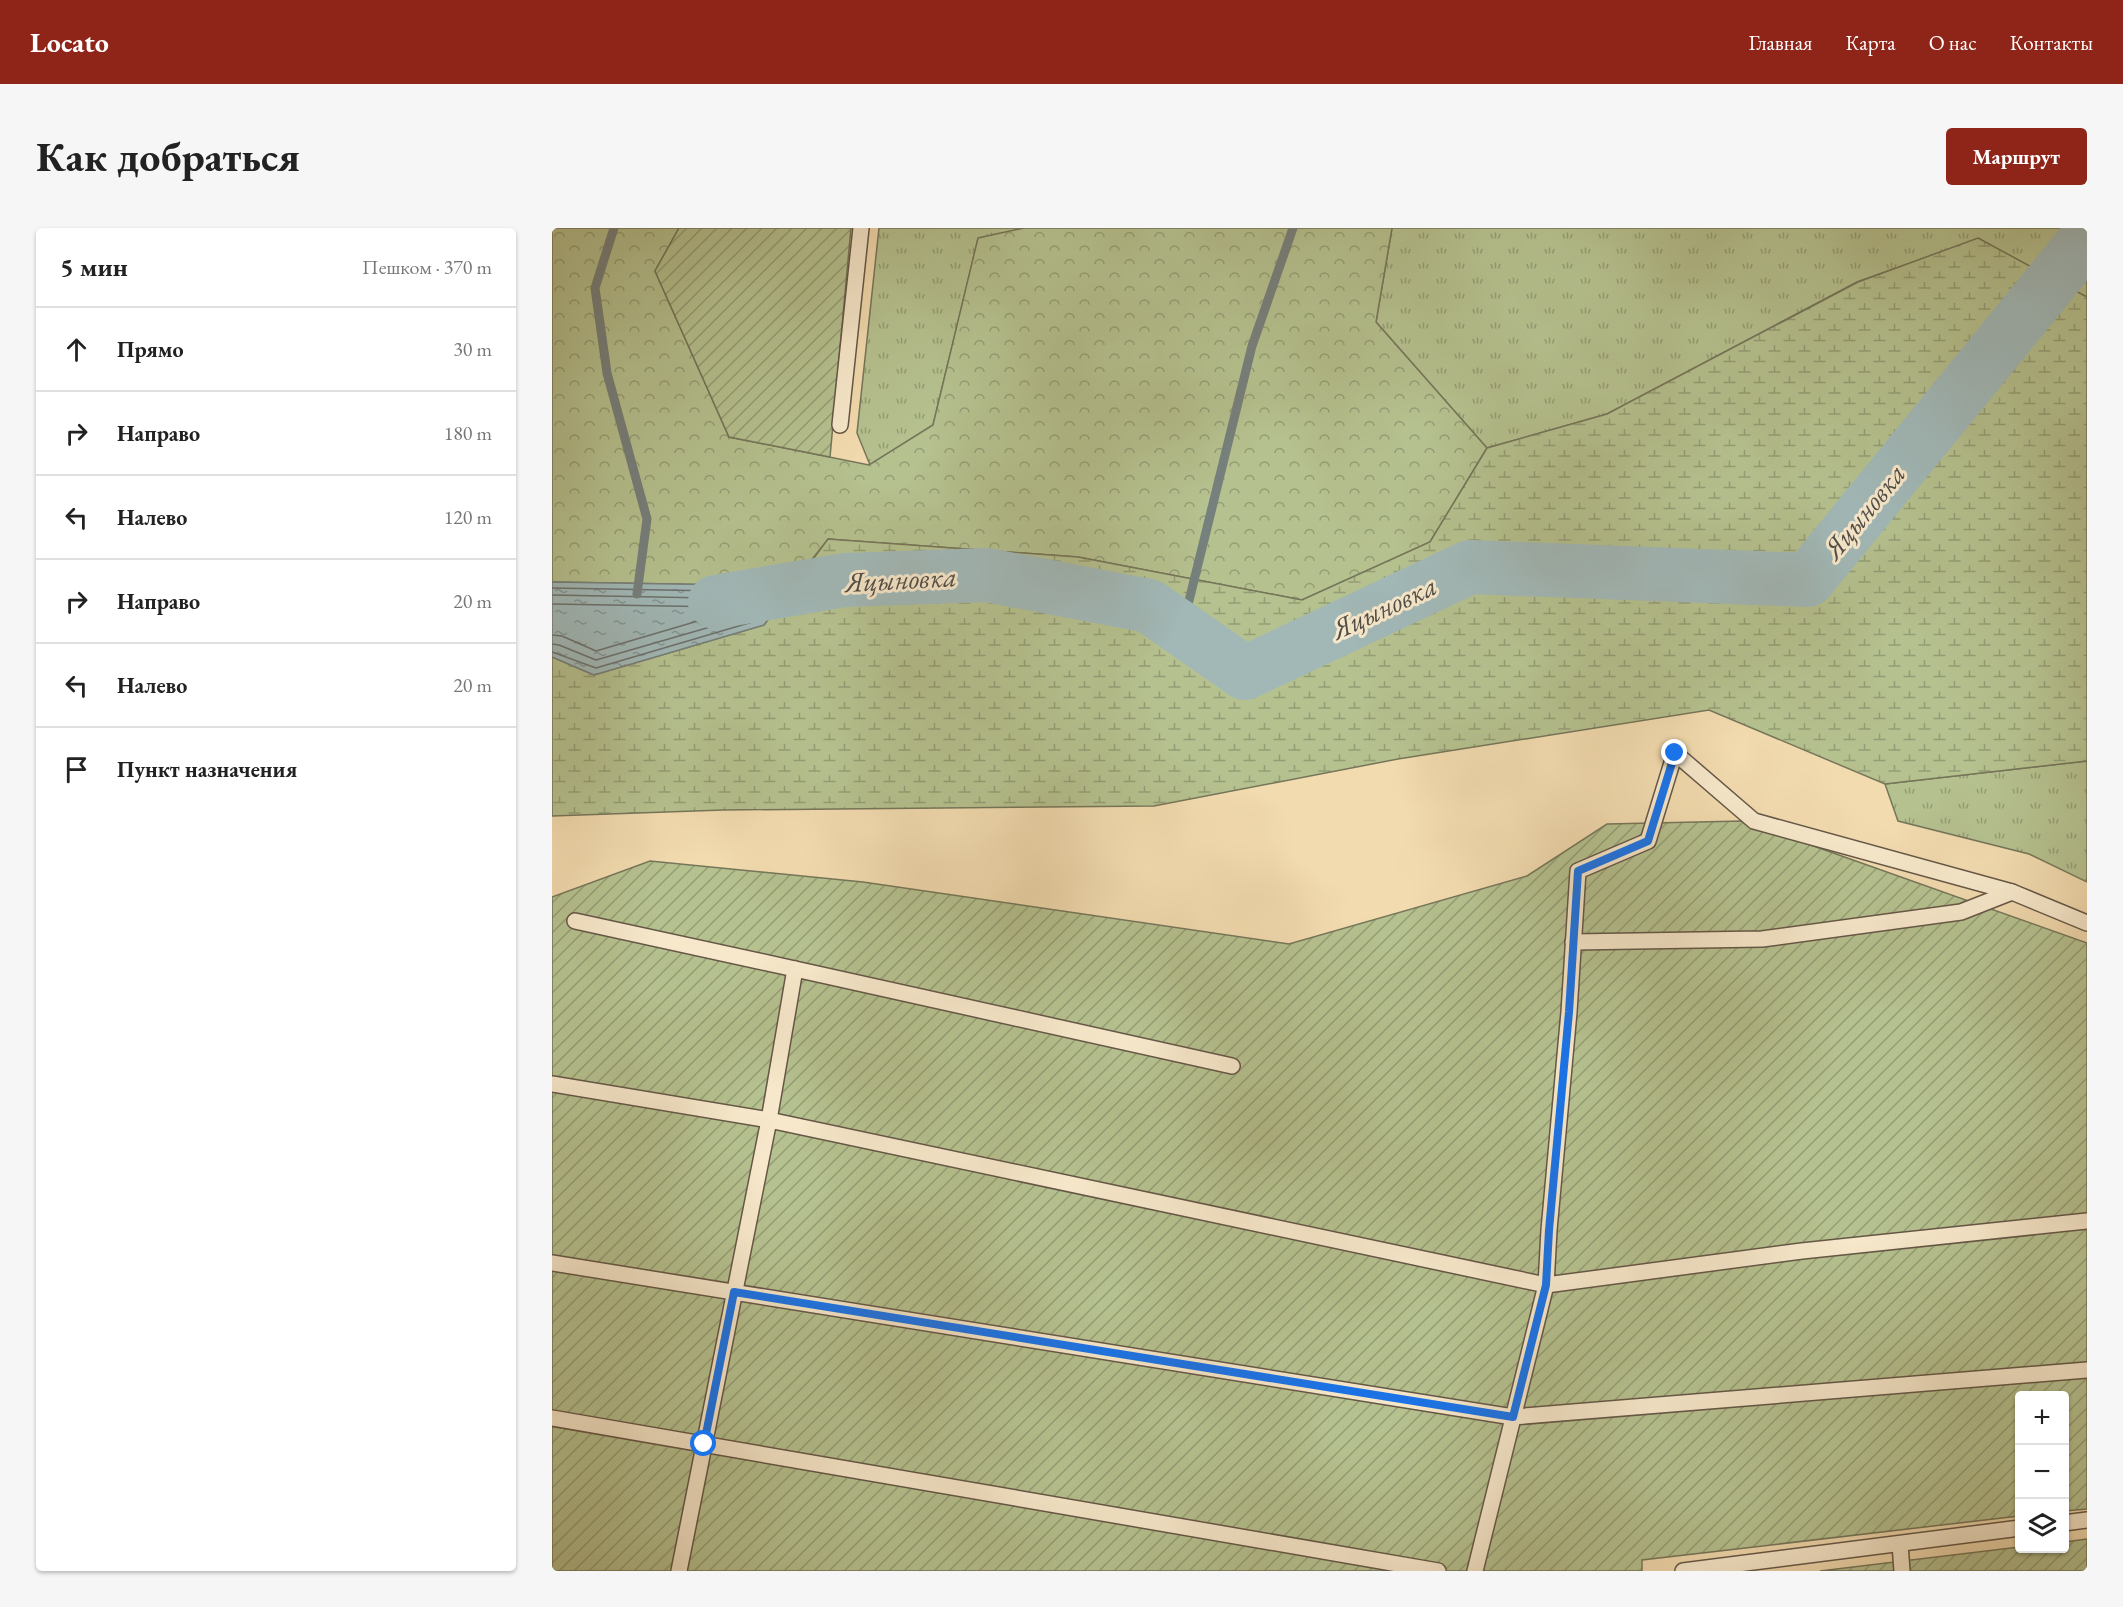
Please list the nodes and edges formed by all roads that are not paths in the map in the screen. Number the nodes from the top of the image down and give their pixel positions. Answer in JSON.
{"nodes":[{"id":1,"x":861,"y":228,"type":"edge"},
{"id":2,"x":840,"y":425,"type":"dead end"},
{"id":3,"x":2012,"y":892,"type":"junction"},
{"id":4,"x":575,"y":921,"type":"dead end"},
{"id":5,"x":2087,"y":923,"type":"edge"},
{"id":6,"x":1574,"y":942,"type":"junction"},
{"id":7,"x":795,"y":969,"type":"junction"},
{"id":8,"x":1232,"y":1066,"type":"dead end"},
{"id":9,"x":552,"y":1084,"type":"edge"},
{"id":10,"x":769,"y":1120,"type":"junction"},
{"id":11,"x":2087,"y":1221,"type":"edge"},
{"id":12,"x":552,"y":1263,"type":"edge"},
{"id":13,"x":1546,"y":1285,"type":"junction"},
{"id":14,"x":734,"y":1292,"type":"junction"},
{"id":15,"x":2087,"y":1370,"type":"edge"},
{"id":16,"x":1513,"y":1417,"type":"junction"},
{"id":17,"x":552,"y":1418,"type":"edge"},
{"id":18,"x":704,"y":1444,"type":"junction"},
{"id":19,"x":2087,"y":1520,"type":"edge"},
{"id":20,"x":2069,"y":1522,"type":"edge"},
{"id":21,"x":2015,"y":1529,"type":"edge"},
{"id":22,"x":1900,"y":1544,"type":"junction"},
{"id":23,"x":679,"y":1571,"type":"edge"},
{"id":24,"x":1438,"y":1571,"type":"edge"},
{"id":25,"x":1474,"y":1571,"type":"edge"},
{"id":26,"x":1683,"y":1571,"type":"edge"},
{"id":27,"x":1902,"y":1571,"type":"edge"}],
"edges":[{"from":1,"to":2,"type":"lane"},
{"from":3,"to":5,"type":"lane"},
{"from":3,"to":6,"type":"lane"},
{"from":3,"to":6,"type":"lane"},
{"from":4,"to":7,"type":"lane"},
{"from":6,"to":13,"type":"lane"},
{"from":7,"to":8,"type":"lane"},
{"from":7,"to":10,"type":"lane"},
{"from":9,"to":10,"type":"lane"},
{"from":10,"to":13,"type":"lane"},
{"from":10,"to":14,"type":"lane"},
{"from":11,"to":13,"type":"lane"},
{"from":12,"to":14,"type":"lane"},
{"from":13,"to":16,"type":"lane"},
{"from":14,"to":16,"type":"lane"},
{"from":14,"to":18,"type":"lane"},
{"from":15,"to":16,"type":"lane"},
{"from":16,"to":25,"type":"lane"},
{"from":17,"to":18,"type":"lane"},
{"from":18,"to":23,"type":"lane"},
{"from":18,"to":24,"type":"lane"},
{"from":19,"to":20,"type":"lane"},
{"from":21,"to":22,"type":"lane"},
{"from":22,"to":26,"type":"lane"},
{"from":22,"to":27,"type":"lane"}]}
